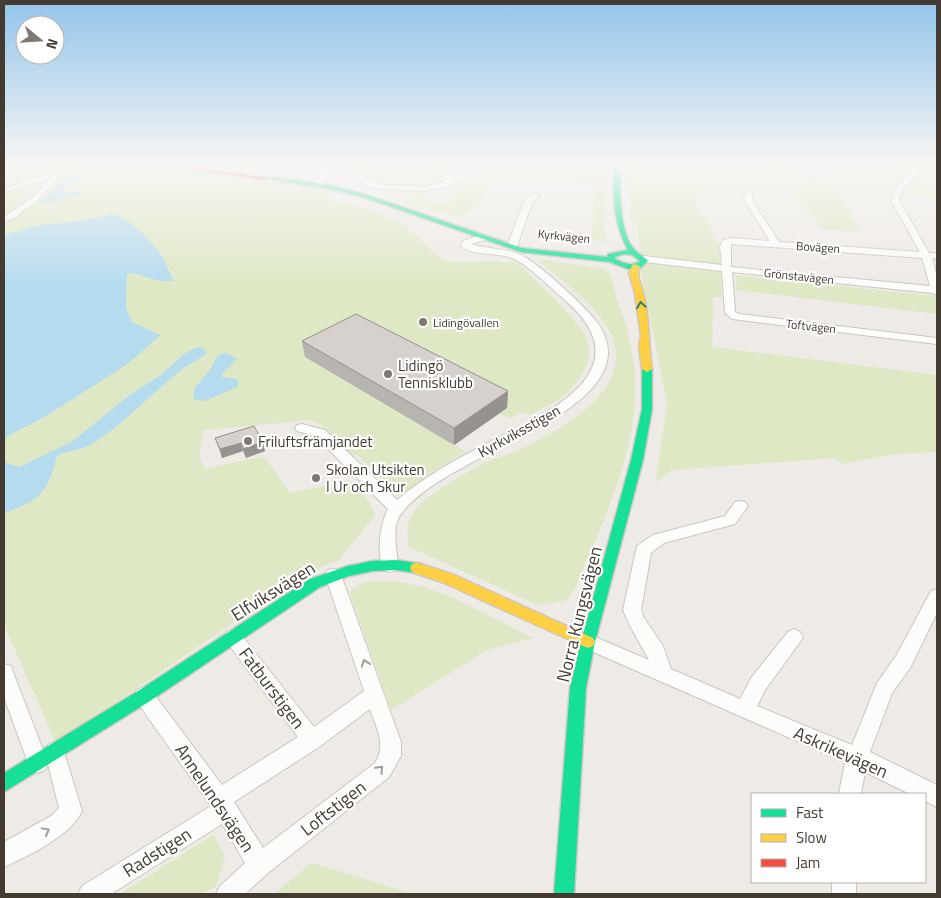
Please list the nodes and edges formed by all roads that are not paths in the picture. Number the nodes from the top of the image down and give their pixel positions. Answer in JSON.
{"nodes":[{"id":1,"x":27,"y":205,"type":"edge"},
{"id":2,"x":390,"y":205,"type":"edge"},
{"id":3,"x":527,"y":205,"type":"edge"},
{"id":4,"x":618,"y":205,"type":"edge"},
{"id":5,"x":751,"y":205,"type":"edge"},
{"id":6,"x":898,"y":205,"type":"edge"},
{"id":7,"x":4,"y":220,"type":"edge"},
{"id":8,"x":621,"y":227,"type":"junction"},
{"id":9,"x":482,"y":238,"type":"junction"},
{"id":10,"x":776,"y":244,"type":"junction"},
{"id":11,"x":512,"y":246,"type":"junction"},
{"id":12,"x":633,"y":253,"type":"junction"},
{"id":13,"x":926,"y":255,"type":"junction"},
{"id":14,"x":937,"y":256,"type":"edge"},
{"id":15,"x":615,"y":258,"type":"junction"},
{"id":16,"x":641,"y":263,"type":"junction"},
{"id":17,"x":727,"y":269,"type":"junction"},
{"id":18,"x":937,"y":291,"type":"edge"},
{"id":19,"x":937,"y":341,"type":"edge"},
{"id":20,"x":644,"y":345,"type":"junction"},
{"id":21,"x":302,"y":428,"type":"dead end"},
{"id":22,"x":740,"y":506,"type":"dead end"},
{"id":23,"x":396,"y":508,"type":"junction"},
{"id":24,"x":390,"y":566,"type":"junction"},
{"id":25,"x":333,"y":575,"type":"junction"},
{"id":26,"x":937,"y":596,"type":"edge"},
{"id":27,"x":233,"y":637,"type":"junction"},
{"id":28,"x":794,"y":638,"type":"dead end"},
{"id":29,"x":588,"y":642,"type":"junction"},
{"id":30,"x":4,"y":672,"type":"edge"},
{"id":31,"x":664,"y":676,"type":"junction"},
{"id":32,"x":374,"y":695,"type":"junction"},
{"id":33,"x":144,"y":696,"type":"junction"},
{"id":34,"x":744,"y":710,"type":"junction"},
{"id":35,"x":312,"y":740,"type":"junction"},
{"id":36,"x":857,"y":757,"type":"junction"},
{"id":37,"x":46,"y":758,"type":"junction"},
{"id":38,"x":4,"y":783,"type":"edge"},
{"id":39,"x":850,"y":793,"type":"edge"},
{"id":40,"x":937,"y":796,"type":"edge"},
{"id":41,"x":222,"y":805,"type":"junction"},
{"id":42,"x":4,"y":855,"type":"edge"},
{"id":43,"x":260,"y":865,"type":"junction"},
{"id":44,"x":90,"y":894,"type":"edge"},
{"id":45,"x":228,"y":894,"type":"edge"},
{"id":46,"x":564,"y":894,"type":"edge"}],
"edges":[{"from":1,"to":7,"type":"street"},
{"from":2,"to":9,"type":"main road","name":"Kyrkvägen"},
{"from":3,"to":11,"type":"street"},
{"from":4,"to":8,"type":"main road","name":"Norra Kungsvägen"},
{"from":5,"to":10,"type":"street"},
{"from":6,"to":13,"type":"street"},
{"from":8,"to":12,"type":"main road","name":"Norra Kungsvägen"},
{"from":8,"to":15,"type":"main road","name":"Norra Kungsvägen"},
{"from":9,"to":11,"type":"main road","name":"Kyrkvägen"},
{"from":9,"to":23,"type":"street","name":"Kyrkviksstigen"},
{"from":10,"to":13,"type":"street","name":"Bovägen"},
{"from":10,"to":17,"type":"street","name":"Bovägen"},
{"from":11,"to":15,"type":"main road","name":"Kyrkvägen"},
{"from":12,"to":15,"type":"main road"},
{"from":12,"to":16,"type":"main road"},
{"from":13,"to":14,"type":"street","name":"Bovägen"},
{"from":13,"to":18,"type":"street"},
{"from":15,"to":16,"type":"main road"},
{"from":15,"to":20,"type":"main road","name":"Norra Kungsvägen"},
{"from":16,"to":17,"type":"street","name":"Grönstavägen"},
{"from":20,"to":16,"type":"main road","name":"Norra Kungsvägen","one_way":true},
{"from":17,"to":18,"type":"street","name":"Grönstavägen"},
{"from":17,"to":19,"type":"street","name":"Toftvägen"},
{"from":20,"to":29,"type":"main road","name":"Norra Kungsvägen"},
{"from":21,"to":23,"type":"street"},
{"from":22,"to":31,"type":"street"},
{"from":23,"to":24,"type":"street"},
{"from":24,"to":25,"type":"main road","name":"Elfviksvägen"},
{"from":24,"to":29,"type":"main road","name":"Elfviksvägen"},
{"from":25,"to":27,"type":"main road","name":"Elfviksvägen"},
{"from":32,"to":25,"type":"street","one_way":true},
{"from":26,"to":36,"type":"street"},
{"from":27,"to":33,"type":"main road","name":"Elfviksvägen"},
{"from":27,"to":35,"type":"street","name":"Fatburstigen"},
{"from":28,"to":34,"type":"street"},
{"from":29,"to":31,"type":"street","name":"Askrikevägen"},
{"from":29,"to":46,"type":"main road","name":"Norra Kungsvägen"},
{"from":30,"to":37,"type":"street"},
{"from":31,"to":34,"type":"street","name":"Askrikevägen"},
{"from":32,"to":35,"type":"street","name":"Fatburstigen"},
{"from":43,"to":32,"type":"street","name":"Loftstigen","one_way":true},
{"from":33,"to":37,"type":"main road","name":"Elfviksvägen"},
{"from":33,"to":41,"type":"street","name":"Annelundsvägen"},
{"from":34,"to":36,"type":"street","name":"Askrikevägen"},
{"from":35,"to":41,"type":"street","name":"Fatburstigen"},
{"from":36,"to":39,"type":"street"},
{"from":36,"to":40,"type":"street","name":"Askrikevägen"},
{"from":37,"to":38,"type":"main road","name":"Elfviksvägen"},
{"from":42,"to":37,"type":"street","one_way":true},
{"from":41,"to":43,"type":"street","name":"Annelundsvägen"},
{"from":41,"to":44,"type":"street","name":"Radstigen"},
{"from":43,"to":45,"type":"street","name":"Annelundsvägen"}]}
